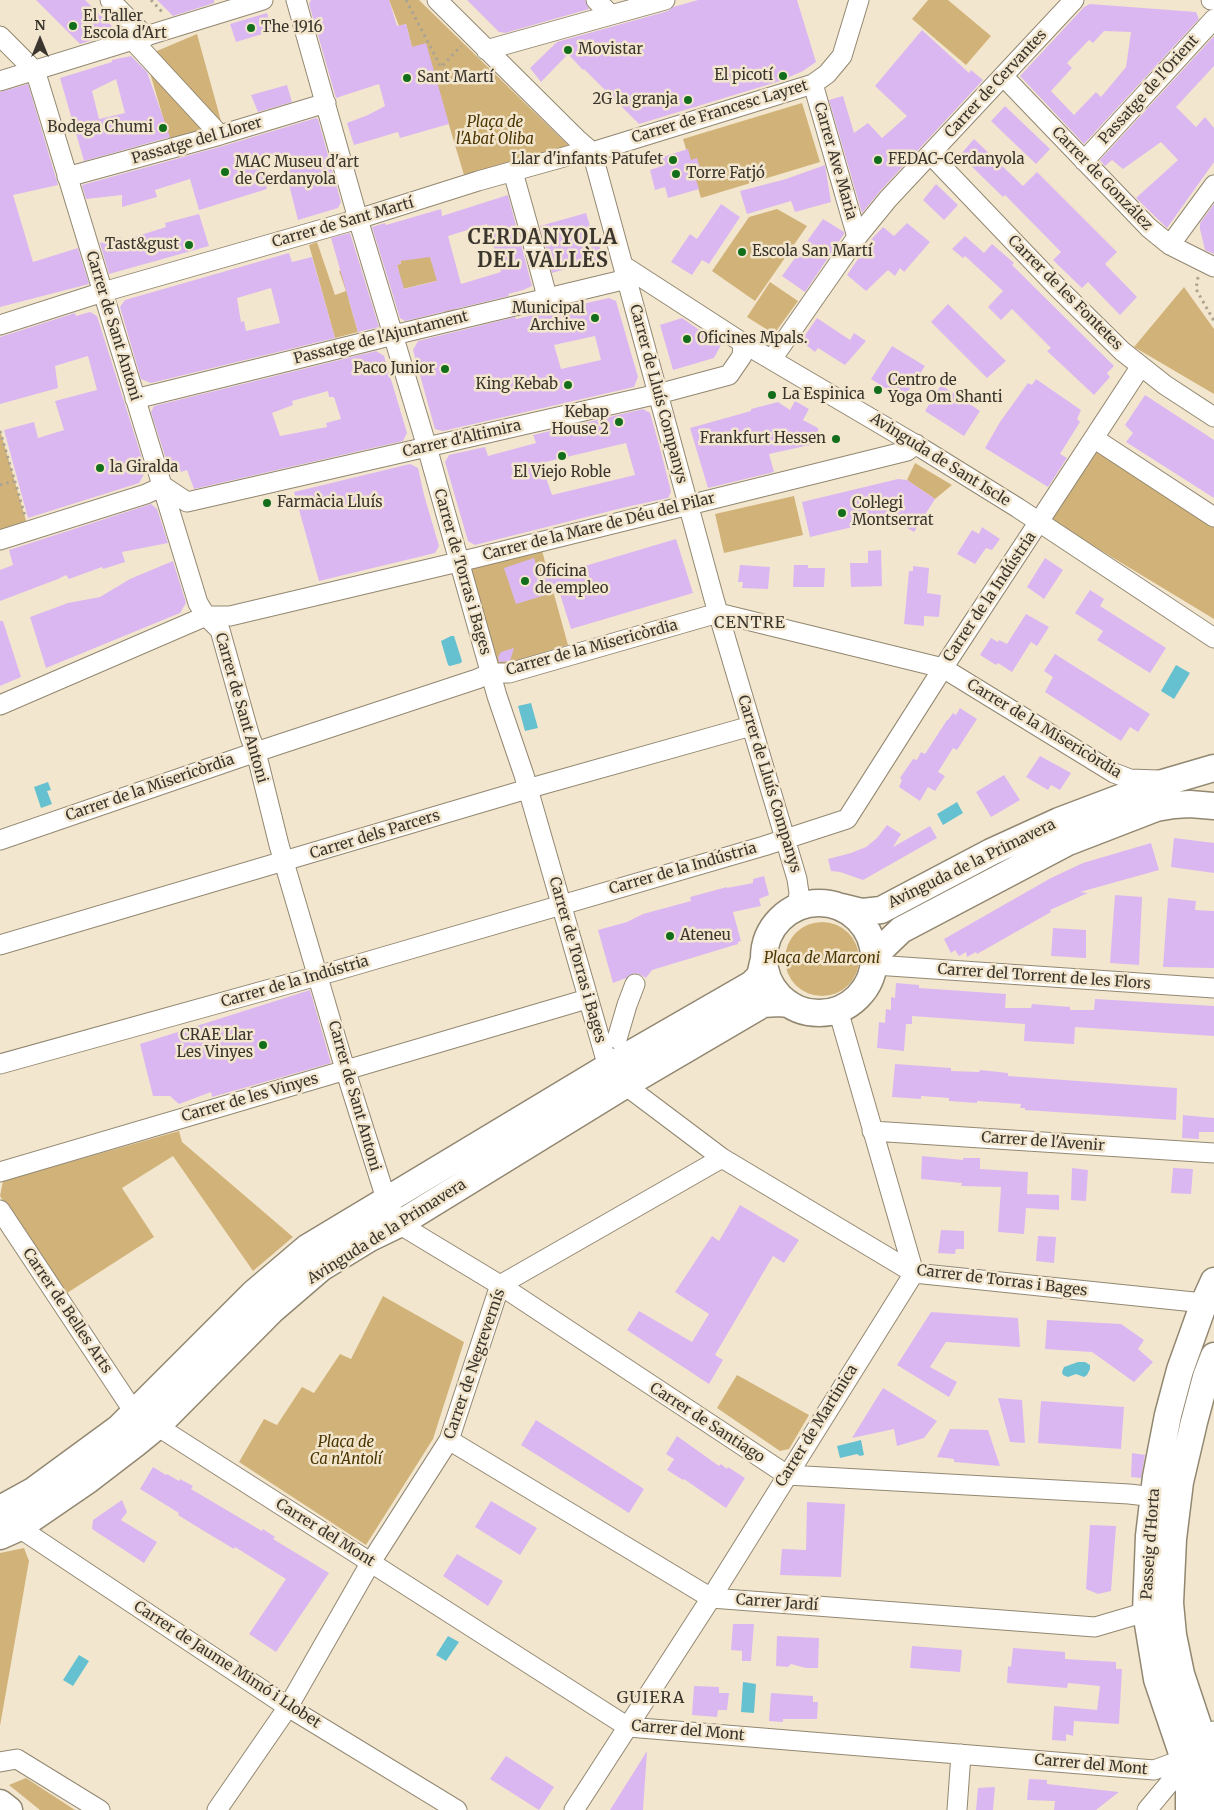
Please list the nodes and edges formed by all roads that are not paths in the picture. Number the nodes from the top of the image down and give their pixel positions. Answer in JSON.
{"nodes":[{"id":1,"x":110,"y":0,"type":"edge"},
{"id":2,"x":263,"y":0,"type":"edge"},
{"id":3,"x":296,"y":0,"type":"edge"},
{"id":4,"x":437,"y":0,"type":"edge"},
{"id":5,"x":596,"y":0,"type":"edge"},
{"id":6,"x":664,"y":0,"type":"edge"},
{"id":7,"x":859,"y":0,"type":"edge"},
{"id":8,"x":1074,"y":0,"type":"edge"},
{"id":9,"x":611,"y":15,"type":"junction"},
{"id":10,"x":1214,"y":19,"type":"edge"},
{"id":11,"x":0,"y":36,"type":"edge"},
{"id":12,"x":141,"y":41,"type":"junction"},
{"id":13,"x":486,"y":50,"type":"junction"},
{"id":14,"x":35,"y":71,"type":"junction"},
{"id":15,"x":1003,"y":76,"type":"junction"},
{"id":16,"x":0,"y":81,"type":"edge"},
{"id":17,"x":813,"y":84,"type":"junction"},
{"id":18,"x":326,"y":103,"type":"junction"},
{"id":19,"x":220,"y":135,"type":"junction"},
{"id":20,"x":587,"y":154,"type":"junction"},
{"id":21,"x":930,"y":154,"type":"junction"},
{"id":22,"x":1084,"y":161,"type":"junction"},
{"id":23,"x":513,"y":172,"type":"junction"},
{"id":24,"x":67,"y":177,"type":"junction"},
{"id":25,"x":1214,"y":185,"type":"edge"},
{"id":26,"x":358,"y":219,"type":"junction"},
{"id":27,"x":857,"y":237,"type":"junction"},
{"id":28,"x":1170,"y":245,"type":"junction"},
{"id":29,"x":1208,"y":263,"type":"edge"},
{"id":30,"x":625,"y":273,"type":"junction"},
{"id":31,"x":660,"y":290,"type":"junction"},
{"id":32,"x":103,"y":292,"type":"junction"},
{"id":33,"x":545,"y":298,"type":"junction"},
{"id":34,"x":634,"y":305,"type":"junction"},
{"id":35,"x":0,"y":325,"type":"edge"},
{"id":36,"x":393,"y":335,"type":"junction"},
{"id":37,"x":743,"y":343,"type":"junction"},
{"id":38,"x":772,"y":359,"type":"junction"},
{"id":39,"x":1141,"y":366,"type":"junction"},
{"id":40,"x":658,"y":394,"type":"junction"},
{"id":41,"x":135,"y":399,"type":"junction"},
{"id":42,"x":1214,"y":416,"type":"edge"},
{"id":43,"x":1095,"y":439,"type":"junction"},
{"id":44,"x":916,"y":444,"type":"junction"},
{"id":45,"x":427,"y":447,"type":"junction"},
{"id":46,"x":164,"y":486,"type":"junction"},
{"id":47,"x":688,"y":505,"type":"junction"},
{"id":48,"x":1214,"y":516,"type":"edge"},
{"id":49,"x":1040,"y":523,"type":"junction"},
{"id":50,"x":0,"y":540,"type":"edge"},
{"id":51,"x":459,"y":561,"type":"junction"},
{"id":52,"x":718,"y":614,"type":"junction"},
{"id":53,"x":206,"y":616,"type":"junction"},
{"id":54,"x":1214,"y":638,"type":"edge"},
{"id":55,"x":943,"y":668,"type":"junction"},
{"id":56,"x":491,"y":673,"type":"junction"},
{"id":57,"x":0,"y":705,"type":"edge"},
{"id":58,"x":751,"y":726,"type":"junction"},
{"id":59,"x":256,"y":752,"type":"junction"},
{"id":60,"x":1214,"y":768,"type":"edge"},
{"id":61,"x":1174,"y":780,"type":"junction"},
{"id":62,"x":528,"y":789,"type":"junction"},
{"id":63,"x":1214,"y":806,"type":"edge"},
{"id":64,"x":785,"y":839,"type":"junction"},
{"id":65,"x":0,"y":840,"type":"edge"},
{"id":66,"x":284,"y":862,"type":"junction"},
{"id":67,"x":562,"y":904,"type":"junction"},
{"id":68,"x":797,"y":907,"type":"junction"},
{"id":69,"x":842,"y":908,"type":"junction"},
{"id":70,"x":0,"y":945,"type":"edge"},
{"id":71,"x":874,"y":960,"type":"junction"},
{"id":72,"x":764,"y":963,"type":"junction"},
{"id":73,"x":318,"y":976,"type":"junction"},
{"id":74,"x":635,"y":984,"type":"dead end"},
{"id":75,"x":1214,"y":988,"type":"edge"},
{"id":76,"x":587,"y":999,"type":"junction"},
{"id":77,"x":788,"y":1004,"type":"junction"},
{"id":78,"x":838,"y":1010,"type":"junction"},
{"id":79,"x":617,"y":1039,"type":"dead end"},
{"id":80,"x":0,"y":1064,"type":"edge"},
{"id":81,"x":345,"y":1070,"type":"junction"},
{"id":82,"x":616,"y":1076,"type":"junction"},
{"id":83,"x":872,"y":1131,"type":"junction"},
{"id":84,"x":1214,"y":1153,"type":"edge"},
{"id":85,"x":722,"y":1158,"type":"junction"},
{"id":86,"x":0,"y":1172,"type":"edge"},
{"id":87,"x":386,"y":1202,"type":"junction"},
{"id":88,"x":0,"y":1210,"type":"edge"},
{"id":89,"x":399,"y":1224,"type":"junction"},
{"id":90,"x":914,"y":1273,"type":"junction"},
{"id":91,"x":500,"y":1285,"type":"junction"},
{"id":92,"x":1210,"y":1296,"type":"edge"},
{"id":93,"x":1214,"y":1356,"type":"edge"},
{"id":94,"x":134,"y":1412,"type":"junction"},
{"id":95,"x":157,"y":1426,"type":"junction"},
{"id":96,"x":449,"y":1440,"type":"junction"},
{"id":97,"x":786,"y":1475,"type":"junction"},
{"id":98,"x":1166,"y":1499,"type":"junction"},
{"id":99,"x":0,"y":1509,"type":"edge"},
{"id":100,"x":6,"y":1526,"type":"edge"},
{"id":101,"x":372,"y":1562,"type":"junction"},
{"id":102,"x":710,"y":1598,"type":"junction"},
{"id":103,"x":1146,"y":1612,"type":"junction"},
{"id":104,"x":288,"y":1707,"type":"junction"},
{"id":105,"x":628,"y":1727,"type":"junction"},
{"id":106,"x":1208,"y":1734,"type":"edge"},
{"id":107,"x":961,"y":1754,"type":"junction"},
{"id":108,"x":0,"y":1762,"type":"edge"},
{"id":109,"x":1180,"y":1767,"type":"junction"},
{"id":110,"x":0,"y":1803,"type":"edge"},
{"id":111,"x":1152,"y":1805,"type":"edge"},
{"id":112,"x":1189,"y":1806,"type":"edge"},
{"id":113,"x":9,"y":1810,"type":"edge"},
{"id":114,"x":100,"y":1810,"type":"edge"},
{"id":115,"x":216,"y":1810,"type":"edge"},
{"id":116,"x":457,"y":1810,"type":"edge"},
{"id":117,"x":574,"y":1810,"type":"edge"},
{"id":118,"x":957,"y":1810,"type":"edge"},
{"id":119,"x":1214,"y":1810,"type":"edge"}],
"edges":[{"from":1,"to":12,"type":"street"},
{"from":2,"to":12,"type":"street"},
{"from":3,"to":18,"type":"street","name":"Carrer de Torras i Bages"},
{"from":4,"to":13,"type":"street"},
{"from":5,"to":9,"type":"street"},
{"from":6,"to":9,"type":"street"},
{"from":7,"to":17,"type":"street","name":"Carrer de Francesc Layret"},
{"from":8,"to":15,"type":"street","name":"Carrer de Cervantes"},
{"from":9,"to":13,"type":"street"},
{"from":10,"to":22,"type":"street","name":"Passatge de l'Orient"},
{"from":11,"to":14,"type":"street","name":"Carrer de Sant Antoni"},
{"from":12,"to":14,"type":"street"},
{"from":12,"to":19,"type":"street"},
{"from":13,"to":20,"type":"street"},
{"from":14,"to":16,"type":"street"},
{"from":14,"to":24,"type":"street","name":"Carrer de Sant Antoni"},
{"from":15,"to":21,"type":"street","name":"Carrer de Cervantes"},
{"from":15,"to":22,"type":"street","name":"Carrer de González"},
{"from":17,"to":20,"type":"street","name":"Carrer de Francesc Layret"},
{"from":17,"to":27,"type":"street","name":"Carrer Ave Maria"},
{"from":18,"to":19,"type":"street","name":"Passatge del Llorer"},
{"from":18,"to":26,"type":"street","name":"Carrer de Torras i Bages"},
{"from":19,"to":24,"type":"street","name":"Passatge del Llorer"},
{"from":20,"to":23,"type":"street","name":"Carrer de Sant Martí"},
{"from":20,"to":30,"type":"street","name":"Carrer de Lluís Companys"},
{"from":21,"to":27,"type":"street","name":"Carrer de Cervantes"},
{"from":21,"to":39,"type":"street","name":"Carrer de les Fontetes"},
{"from":22,"to":28,"type":"street","name":"Carrer de González"},
{"from":23,"to":26,"type":"street","name":"Carrer de Sant Martí"},
{"from":23,"to":33,"type":"street"},
{"from":24,"to":32,"type":"street","name":"Carrer de Sant Antoni"},
{"from":25,"to":28,"type":"street"},
{"from":26,"to":32,"type":"street","name":"Carrer de Sant Martí"},
{"from":26,"to":36,"type":"street","name":"Carrer de Torras i Bages"},
{"from":27,"to":38,"type":"street","name":"Carrer de Cervantes"},
{"from":28,"to":29,"type":"street","name":"Carrer de González"},
{"from":30,"to":31,"type":"street","name":"Avinguda de Sant Iscle"},
{"from":30,"to":33,"type":"street","name":"Passatge de l'Ajuntament"},
{"from":30,"to":34,"type":"street","name":"Carrer de Lluís Companys"},
{"from":31,"to":34,"type":"street"},
{"from":31,"to":37,"type":"street","name":"Avinguda de Sant Iscle"},
{"from":32,"to":35,"type":"street","name":"Carrer de Sant Martí"},
{"from":32,"to":41,"type":"street","name":"Carrer de Sant Antoni"},
{"from":33,"to":36,"type":"street","name":"Passatge de l'Ajuntament"},
{"from":34,"to":40,"type":"street","name":"Carrer de Lluís Companys"},
{"from":36,"to":41,"type":"street","name":"Passatge de l'Ajuntament"},
{"from":36,"to":45,"type":"street","name":"Carrer de Torras i Bages"},
{"from":37,"to":38,"type":"street","name":"Avinguda de Sant Iscle"},
{"from":37,"to":40,"type":"street","name":"Carrer d'Altimira"},
{"from":38,"to":44,"type":"street","name":"Avinguda de Sant Iscle"},
{"from":39,"to":42,"type":"street","name":"Carrer de les Fontetes"},
{"from":39,"to":43,"type":"street","name":"Carrer de la Indústria"},
{"from":40,"to":45,"type":"street","name":"Carrer d'Altimira"},
{"from":40,"to":47,"type":"street","name":"Carrer de Lluís Companys"},
{"from":41,"to":46,"type":"street","name":"Carrer de Sant Antoni"},
{"from":43,"to":48,"type":"street"},
{"from":43,"to":49,"type":"street","name":"Carrer de la Indústria"},
{"from":44,"to":47,"type":"street","name":"Carrer de la Mare de Déu del Pilar"},
{"from":44,"to":49,"type":"street","name":"Avinguda de Sant Iscle"},
{"from":45,"to":46,"type":"street","name":"Carrer d'Altimira"},
{"from":45,"to":51,"type":"street","name":"Carrer de Torras i Bages"},
{"from":46,"to":50,"type":"street"},
{"from":46,"to":53,"type":"street","name":"Carrer de Sant Antoni"},
{"from":47,"to":51,"type":"street","name":"Carrer de la Mare de Déu del Pilar"},
{"from":47,"to":52,"type":"street","name":"Carrer de Lluís Companys"},
{"from":49,"to":54,"type":"street","name":"Avinguda de Sant Iscle"},
{"from":49,"to":55,"type":"street","name":"Carrer de la Indústria"},
{"from":51,"to":53,"type":"street","name":"Carrer de la Mare de Déu del Pilar"},
{"from":51,"to":56,"type":"street","name":"Carrer de Torras i Bages"},
{"from":52,"to":55,"type":"street","name":"Carrer de la Misericòrdia"},
{"from":52,"to":56,"type":"street","name":"Carrer de la Misericòrdia"},
{"from":52,"to":58,"type":"street","name":"Carrer de Lluís Companys"},
{"from":53,"to":57,"type":"street","name":"Carrer de la Mare de Déu del Pilar"},
{"from":53,"to":59,"type":"street","name":"Carrer de Sant Antoni"},
{"from":55,"to":61,"type":"street","name":"Carrer de la Misericòrdia"},
{"from":55,"to":64,"type":"street","name":"Carrer de la Indústria"},
{"from":56,"to":59,"type":"street","name":"Carrer de la Misericòrdia"},
{"from":56,"to":62,"type":"street","name":"Carrer de Torras i Bages"},
{"from":58,"to":62,"type":"street","name":"Carrer dels Parcers"},
{"from":58,"to":64,"type":"street","name":"Carrer de Lluís Companys"},
{"from":59,"to":65,"type":"street","name":"Carrer de la Misericòrdia"},
{"from":59,"to":66,"type":"street","name":"Carrer de Sant Antoni"},
{"from":60,"to":61,"type":"street","name":"Avinguda de la Primavera"},
{"from":61,"to":69,"type":"street","name":"Avinguda de la Primavera"},
{"from":62,"to":66,"type":"street","name":"Carrer dels Parcers"},
{"from":62,"to":67,"type":"street","name":"Carrer de Torras i Bages"},
{"from":63,"to":71,"type":"street","name":"Avinguda de la Primavera"},
{"from":64,"to":67,"type":"street","name":"Carrer de la Indústria"},
{"from":64,"to":68,"type":"street","name":"Carrer de Lluís Companys"},
{"from":66,"to":70,"type":"street","name":"Carrer dels Parcers"},
{"from":66,"to":73,"type":"street","name":"Carrer de Sant Antoni"},
{"from":67,"to":73,"type":"street","name":"Carrer de la Indústria"},
{"from":67,"to":76,"type":"street","name":"Carrer de Torras i Bages"},
{"from":68,"to":69,"type":"street"},
{"from":68,"to":72,"type":"street"},
{"from":69,"to":71,"type":"street"},
{"from":71,"to":75,"type":"street","name":"Carrer del Torrent de les Flors"},
{"from":71,"to":78,"type":"street"},
{"from":72,"to":77,"type":"street"},
{"from":72,"to":82,"type":"street","name":"Avinguda de la Primavera"},
{"from":73,"to":80,"type":"street","name":"Carrer de la Indústria"},
{"from":73,"to":81,"type":"street","name":"Carrer de Sant Antoni"},
{"from":74,"to":79,"type":"street"},
{"from":76,"to":81,"type":"street","name":"Carrer de les Vinyes"},
{"from":76,"to":82,"type":"street","name":"Carrer de Torras i Bages"},
{"from":77,"to":78,"type":"street"},
{"from":77,"to":82,"type":"street","name":"Avinguda de la Primavera"},
{"from":78,"to":83,"type":"street"},
{"from":81,"to":86,"type":"street","name":"Carrer de les Vinyes"},
{"from":81,"to":87,"type":"street","name":"Carrer de Sant Antoni"},
{"from":82,"to":85,"type":"street","name":"Carrer de Torras i Bages"},
{"from":82,"to":87,"type":"street","name":"Avinguda de la Primavera"},
{"from":82,"to":89,"type":"street","name":"Avinguda de la Primavera"},
{"from":83,"to":84,"type":"street","name":"Carrer de l'Avenir"},
{"from":83,"to":90,"type":"street"},
{"from":85,"to":90,"type":"street","name":"Carrer de Torras i Bages"},
{"from":85,"to":91,"type":"street","name":"Carrer de Negrevernís"},
{"from":87,"to":89,"type":"street","name":"Carrer de Sant Antoni"},
{"from":87,"to":94,"type":"street","name":"Avinguda de la Primavera"},
{"from":88,"to":94,"type":"street","name":"Carrer de Belles Arts"},
{"from":89,"to":91,"type":"street","name":"Carrer de Santiago"},
{"from":89,"to":95,"type":"street","name":"Avinguda de la Primavera"},
{"from":90,"to":92,"type":"street","name":"Carrer de Torras i Bages"},
{"from":90,"to":97,"type":"street","name":"Carrer de Martinica"},
{"from":91,"to":96,"type":"street","name":"Carrer de Negrevernís"},
{"from":91,"to":97,"type":"street","name":"Carrer de Santiago"},
{"from":92,"to":98,"type":"street","name":"Passeig d'Horta"},
{"from":93,"to":98,"type":"street","name":"Passeig d'Horta"},
{"from":94,"to":99,"type":"street","name":"Avinguda de la Primavera"},
{"from":95,"to":100,"type":"street","name":"Avinguda de la Primavera"},
{"from":95,"to":101,"type":"street","name":"Carrer del Mont"},
{"from":96,"to":101,"type":"street","name":"Carrer de Negrevernís"},
{"from":96,"to":102,"type":"street","name":"Carrer Jardí"},
{"from":97,"to":98,"type":"street"},
{"from":97,"to":102,"type":"street","name":"Carrer de Martinica"},
{"from":98,"to":103,"type":"street","name":"Passeig d'Horta"},
{"from":98,"to":106,"type":"street","name":"Passeig d'Horta"},
{"from":100,"to":104,"type":"street","name":"Carrer de Jaume Mimó i Llobet"},
{"from":101,"to":104,"type":"street","name":"Carrer de Negrevernís"},
{"from":101,"to":105,"type":"street","name":"Carrer del Mont"},
{"from":102,"to":103,"type":"street","name":"Carrer Jardí"},
{"from":102,"to":105,"type":"street","name":"Carrer de Martinica"},
{"from":103,"to":109,"type":"street","name":"Passeig d'Horta"},
{"from":104,"to":115,"type":"street","name":"Carrer de Negrevernís"},
{"from":104,"to":116,"type":"street","name":"Carrer de Jaume Mimó i Llobet"},
{"from":105,"to":107,"type":"street","name":"Carrer del Mont"},
{"from":105,"to":117,"type":"street","name":"Carrer de Martinica"},
{"from":106,"to":109,"type":"street"},
{"from":106,"to":119,"type":"street","name":"Passeig d'Horta"},
{"from":107,"to":109,"type":"street","name":"Carrer del Mont"},
{"from":107,"to":118,"type":"street"},
{"from":108,"to":114,"type":"street"},
{"from":109,"to":111,"type":"street"},
{"from":109,"to":112,"type":"street","name":"Passeig d'Horta"},
{"from":110,"to":113,"type":"street"},
{"from":111,"to":112,"type":"street"}]}
